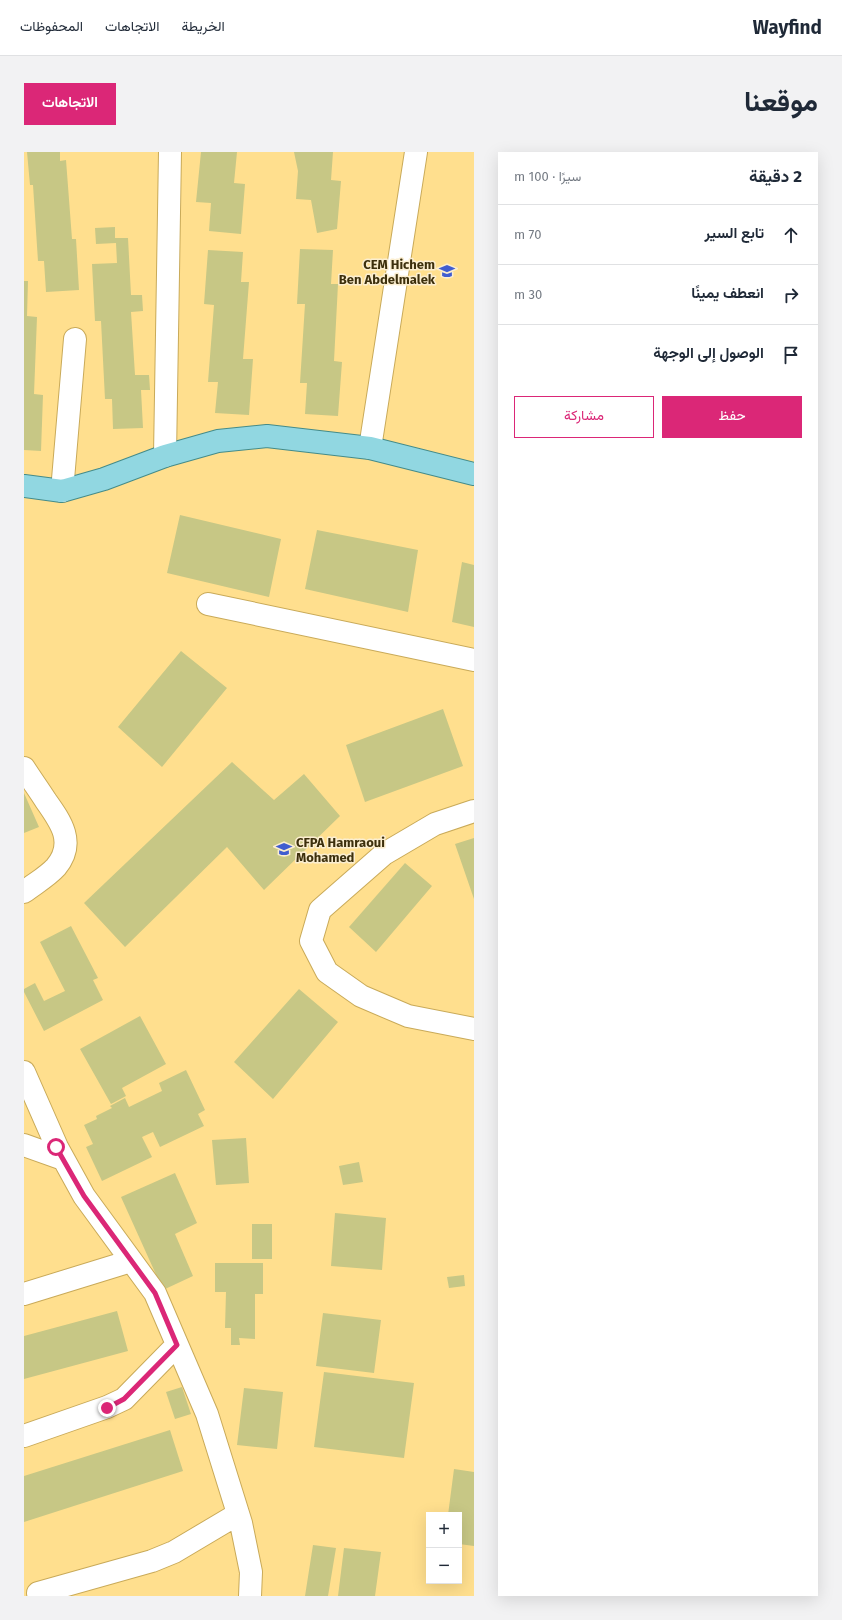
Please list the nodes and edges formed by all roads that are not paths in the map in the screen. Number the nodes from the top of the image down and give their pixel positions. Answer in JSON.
{"nodes":[{"id":1,"x":170,"y":152,"type":"edge"},
{"id":2,"x":416,"y":152,"type":"edge"},
{"id":3,"x":75,"y":339,"type":"dead end"},
{"id":4,"x":370,"y":448,"type":"junction"},
{"id":5,"x":165,"y":456,"type":"junction"},
{"id":6,"x":474,"y":474,"type":"edge"},
{"id":7,"x":24,"y":486,"type":"edge"},
{"id":8,"x":62,"y":491,"type":"junction"},
{"id":9,"x":208,"y":604,"type":"dead end"},
{"id":10,"x":474,"y":660,"type":"edge"},
{"id":11,"x":24,"y":768,"type":"edge"},
{"id":12,"x":474,"y":810,"type":"edge"},
{"id":13,"x":24,"y":892,"type":"edge"},
{"id":14,"x":474,"y":1029,"type":"edge"},
{"id":15,"x":24,"y":1072,"type":"edge"},
{"id":16,"x":24,"y":1145,"type":"edge"},
{"id":17,"x":63,"y":1159,"type":"junction"},
{"id":18,"x":132,"y":1261,"type":"junction"},
{"id":19,"x":24,"y":1294,"type":"edge"},
{"id":20,"x":177,"y":1345,"type":"junction"},
{"id":21,"x":24,"y":1436,"type":"edge"},
{"id":22,"x":238,"y":1514,"type":"junction"},
{"id":23,"x":38,"y":1594,"type":"dead end"},
{"id":24,"x":250,"y":1596,"type":"edge"}],
"edges":[{"from":1,"to":5,"type":"street"},
{"from":2,"to":4,"type":"street"},
{"from":3,"to":8,"type":"street"},
{"from":4,"to":5,"type":"main road"},
{"from":4,"to":6,"type":"main road"},
{"from":5,"to":8,"type":"main road"},
{"from":7,"to":8,"type":"main road"},
{"from":9,"to":10,"type":"street"},
{"from":11,"to":13,"type":"street"},
{"from":12,"to":14,"type":"street"},
{"from":15,"to":17,"type":"street"},
{"from":16,"to":17,"type":"street"},
{"from":17,"to":18,"type":"street"},
{"from":18,"to":19,"type":"street"},
{"from":18,"to":20,"type":"street"},
{"from":20,"to":21,"type":"street"},
{"from":20,"to":22,"type":"street"},
{"from":22,"to":23,"type":"street"},
{"from":22,"to":24,"type":"street"}]}
